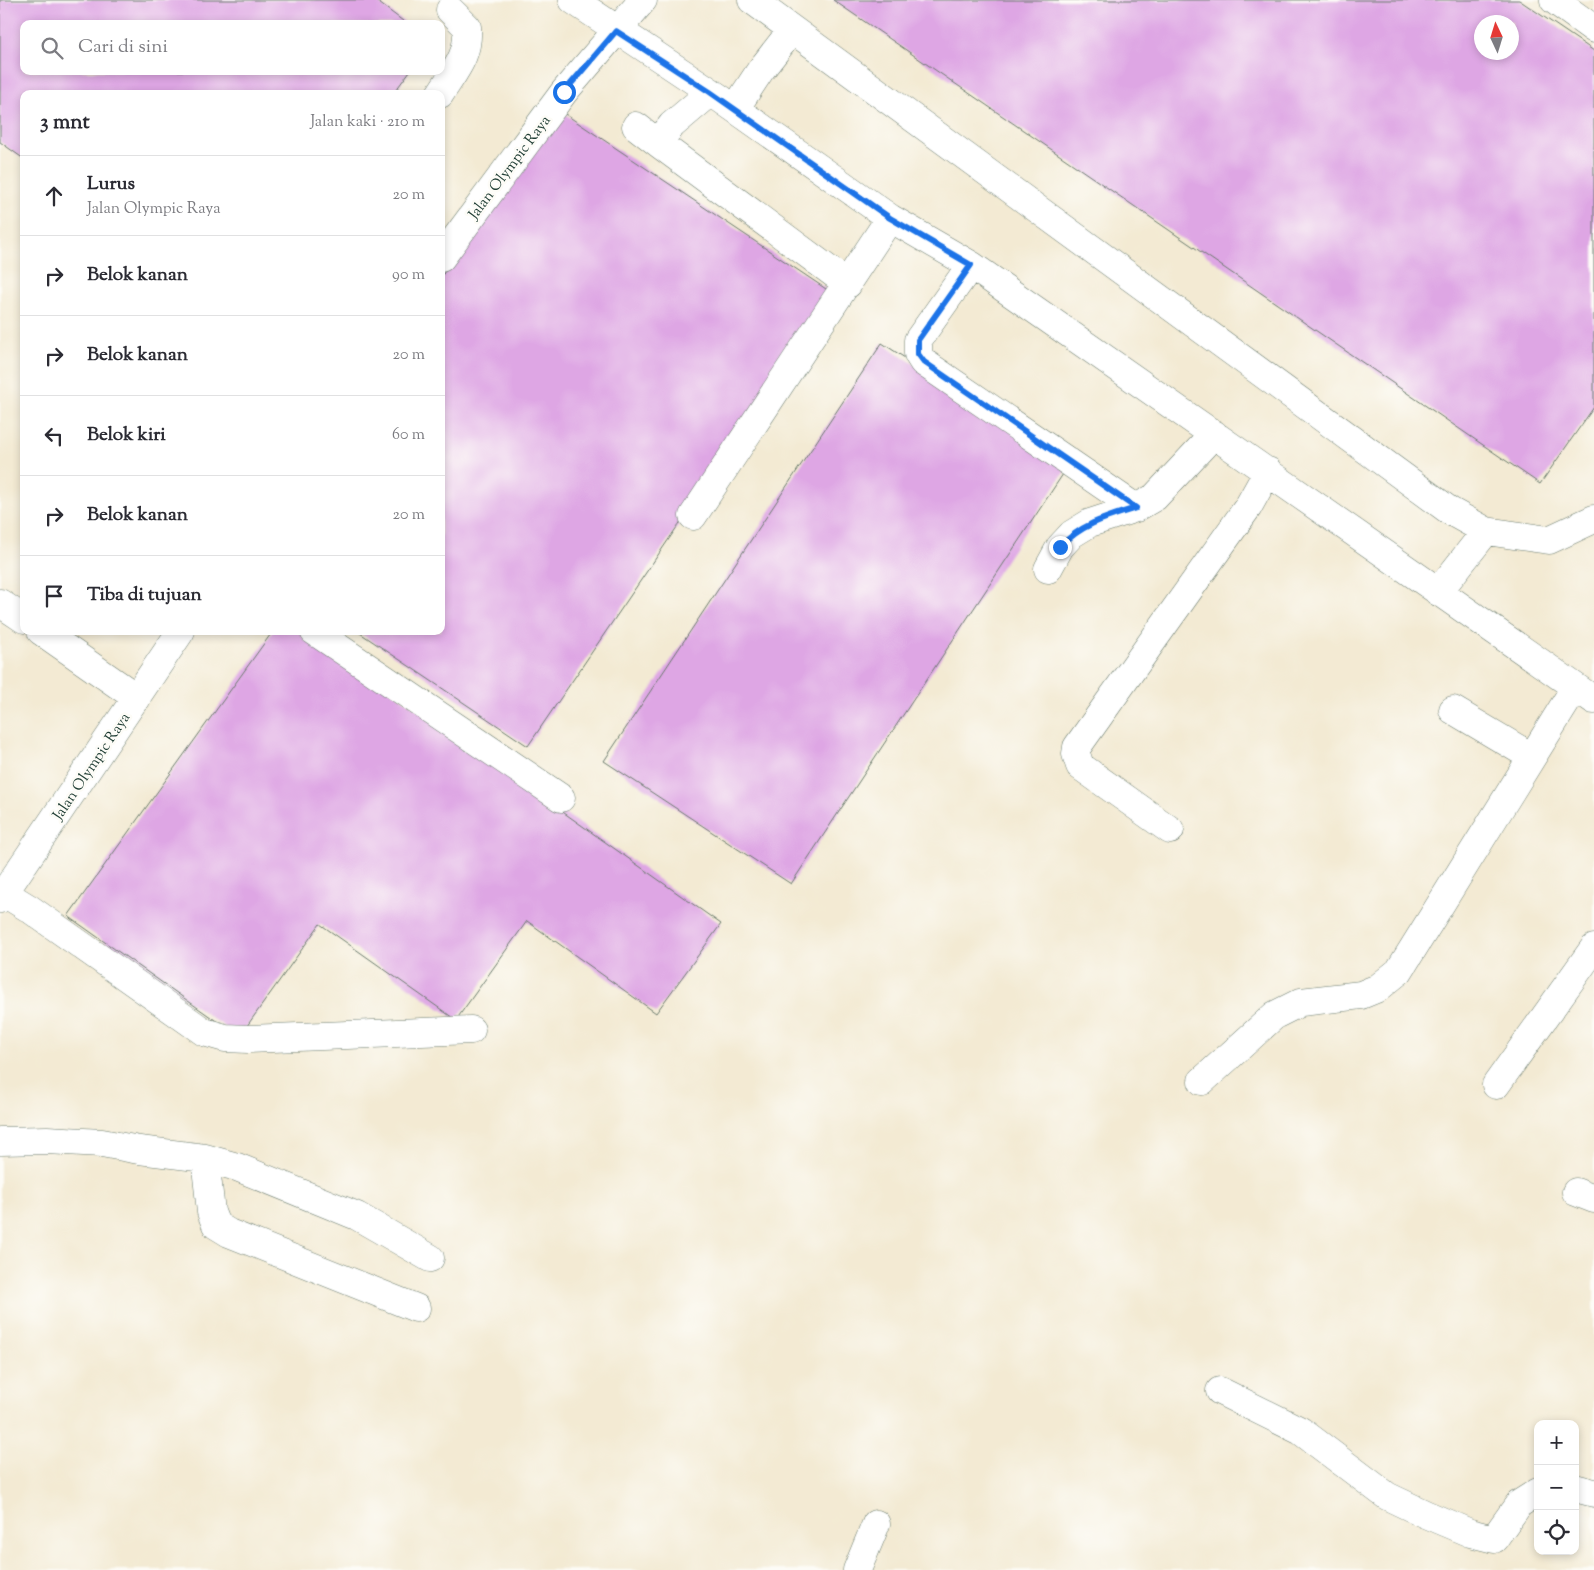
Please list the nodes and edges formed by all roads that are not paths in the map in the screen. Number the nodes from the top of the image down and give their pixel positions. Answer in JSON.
{"nodes":[{"id":1,"x":572,"y":0,"type":"edge"},
{"id":2,"x":643,"y":0,"type":"edge"},
{"id":3,"x":752,"y":0,"type":"edge"},
{"id":4,"x":1554,"y":0,"type":"edge"},
{"id":5,"x":447,"y":3,"type":"edge"},
{"id":6,"x":1594,"y":29,"type":"edge"},
{"id":7,"x":792,"y":30,"type":"junction"},
{"id":8,"x":616,"y":31,"type":"junction"},
{"id":9,"x":442,"y":90,"type":"edge"},
{"id":10,"x":710,"y":92,"type":"junction"},
{"id":11,"x":735,"y":109,"type":"junction"},
{"id":12,"x":636,"y":126,"type":"dead end"},
{"id":13,"x":658,"y":144,"type":"junction"},
{"id":14,"x":890,"y":218,"type":"junction"},
{"id":15,"x":445,"y":253,"type":"edge"},
{"id":16,"x":971,"y":265,"type":"junction"},
{"id":17,"x":848,"y":284,"type":"junction"},
{"id":18,"x":1214,"y":434,"type":"junction"},
{"id":19,"x":1268,"y":472,"type":"junction"},
{"id":20,"x":1136,"y":508,"type":"junction"},
{"id":21,"x":693,"y":516,"type":"dead end"},
{"id":22,"x":1594,"y":519,"type":"edge"},
{"id":23,"x":1486,"y":531,"type":"junction"},
{"id":24,"x":1048,"y":569,"type":"dead end"},
{"id":25,"x":1438,"y":592,"type":"junction"},
{"id":26,"x":0,"y":603,"type":"edge"},
{"id":27,"x":20,"y":616,"type":"edge"},
{"id":28,"x":47,"y":635,"type":"edge"},
{"id":29,"x":178,"y":635,"type":"edge"},
{"id":30,"x":320,"y":635,"type":"edge"},
{"id":31,"x":1584,"y":694,"type":"edge"},
{"id":32,"x":137,"y":698,"type":"junction"},
{"id":33,"x":1453,"y":710,"type":"dead end"},
{"id":34,"x":1532,"y":757,"type":"junction"},
{"id":35,"x":561,"y":798,"type":"dead end"},
{"id":36,"x":1170,"y":830,"type":"dead end"},
{"id":37,"x":2,"y":896,"type":"edge"},
{"id":38,"x":1594,"y":948,"type":"edge"},
{"id":39,"x":471,"y":1030,"type":"dead end"},
{"id":40,"x":1202,"y":1081,"type":"dead end"},
{"id":41,"x":1496,"y":1085,"type":"dead end"},
{"id":42,"x":0,"y":1141,"type":"edge"},
{"id":43,"x":205,"y":1158,"type":"junction"},
{"id":44,"x":430,"y":1258,"type":"dead end"},
{"id":45,"x":416,"y":1308,"type":"dead end"},
{"id":46,"x":1220,"y":1391,"type":"dead end"},
{"id":47,"x":1579,"y":1489,"type":"edge"},
{"id":48,"x":1594,"y":1493,"type":"edge"},
{"id":49,"x":1534,"y":1495,"type":"edge"},
{"id":50,"x":876,"y":1524,"type":"dead end"},
{"id":51,"x":857,"y":1570,"type":"edge"}],
"edges":[{"from":1,"to":8,"type":"street"},
{"from":2,"to":8,"type":"street","name":"Jalan Olympic Raya"},
{"from":3,"to":7,"type":"street"},
{"from":4,"to":6,"type":"street"},
{"from":5,"to":9,"type":"street"},
{"from":7,"to":11,"type":"street"},
{"from":7,"to":23,"type":"street"},
{"from":8,"to":10,"type":"street"},
{"from":8,"to":15,"type":"street","name":"Jalan Olympic Raya"},
{"from":10,"to":11,"type":"street"},
{"from":10,"to":13,"type":"street"},
{"from":11,"to":14,"type":"street"},
{"from":12,"to":13,"type":"street"},
{"from":13,"to":17,"type":"street"},
{"from":14,"to":16,"type":"street"},
{"from":14,"to":17,"type":"street"},
{"from":16,"to":18,"type":"street"},
{"from":16,"to":20,"type":"street"},
{"from":17,"to":21,"type":"street"},
{"from":18,"to":19,"type":"street"},
{"from":18,"to":20,"type":"street"},
{"from":19,"to":25,"type":"street"},
{"from":19,"to":36,"type":"street"},
{"from":20,"to":24,"type":"street"},
{"from":22,"to":23,"type":"street"},
{"from":23,"to":25,"type":"street"},
{"from":25,"to":31,"type":"street"},
{"from":26,"to":27,"type":"street"},
{"from":28,"to":32,"type":"street"},
{"from":29,"to":32,"type":"street","name":"Jalan Olympic Raya"},
{"from":30,"to":35,"type":"street"},
{"from":31,"to":34,"type":"street"},
{"from":32,"to":37,"type":"street","name":"Jalan Olympic Raya"},
{"from":33,"to":34,"type":"street"},
{"from":34,"to":40,"type":"street"},
{"from":37,"to":39,"type":"street"},
{"from":38,"to":41,"type":"street"},
{"from":42,"to":43,"type":"street"},
{"from":43,"to":44,"type":"street"},
{"from":43,"to":45,"type":"street"},
{"from":46,"to":49,"type":"street"},
{"from":47,"to":48,"type":"street"},
{"from":50,"to":51,"type":"street"}]}
